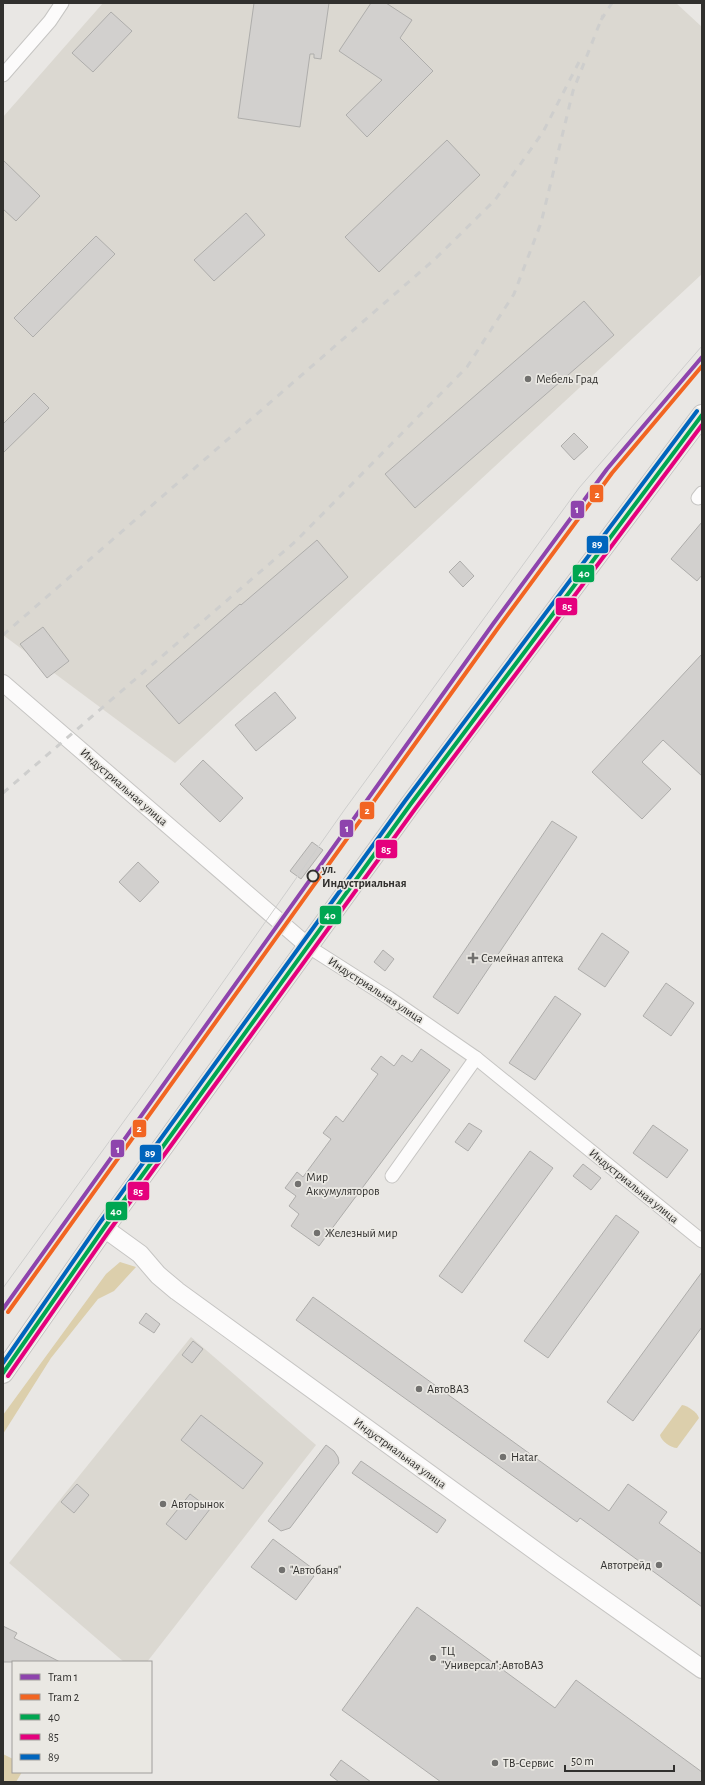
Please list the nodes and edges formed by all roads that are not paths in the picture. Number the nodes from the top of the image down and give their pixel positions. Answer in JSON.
{"nodes":[{"id":1,"x":62,"y":3,"type":"edge"},
{"id":2,"x":3,"y":75,"type":"edge"},
{"id":3,"x":702,"y":415,"type":"edge"},
{"id":4,"x":3,"y":683,"type":"edge"},
{"id":5,"x":309,"y":947,"type":"junction"},
{"id":6,"x":476,"y":1058,"type":"junction"},
{"id":7,"x":392,"y":1176,"type":"dead end"},
{"id":8,"x":104,"y":1228,"type":"junction"},
{"id":9,"x":702,"y":1241,"type":"edge"},
{"id":10,"x":3,"y":1372,"type":"edge"},
{"id":11,"x":702,"y":1669,"type":"edge"}],
"edges":[{"from":1,"to":2,"type":"street"},
{"from":3,"to":5,"type":"main road"},
{"from":4,"to":5,"type":"street","name":"Индустриальная улица"},
{"from":5,"to":6,"type":"street","name":"Индустриальная улица"},
{"from":5,"to":8,"type":"main road"},
{"from":6,"to":7,"type":"street"},
{"from":6,"to":9,"type":"street","name":"Индустриальная улица"},
{"from":8,"to":10,"type":"main road"},
{"from":8,"to":11,"type":"main road","name":"Индустриальная улица"}]}
